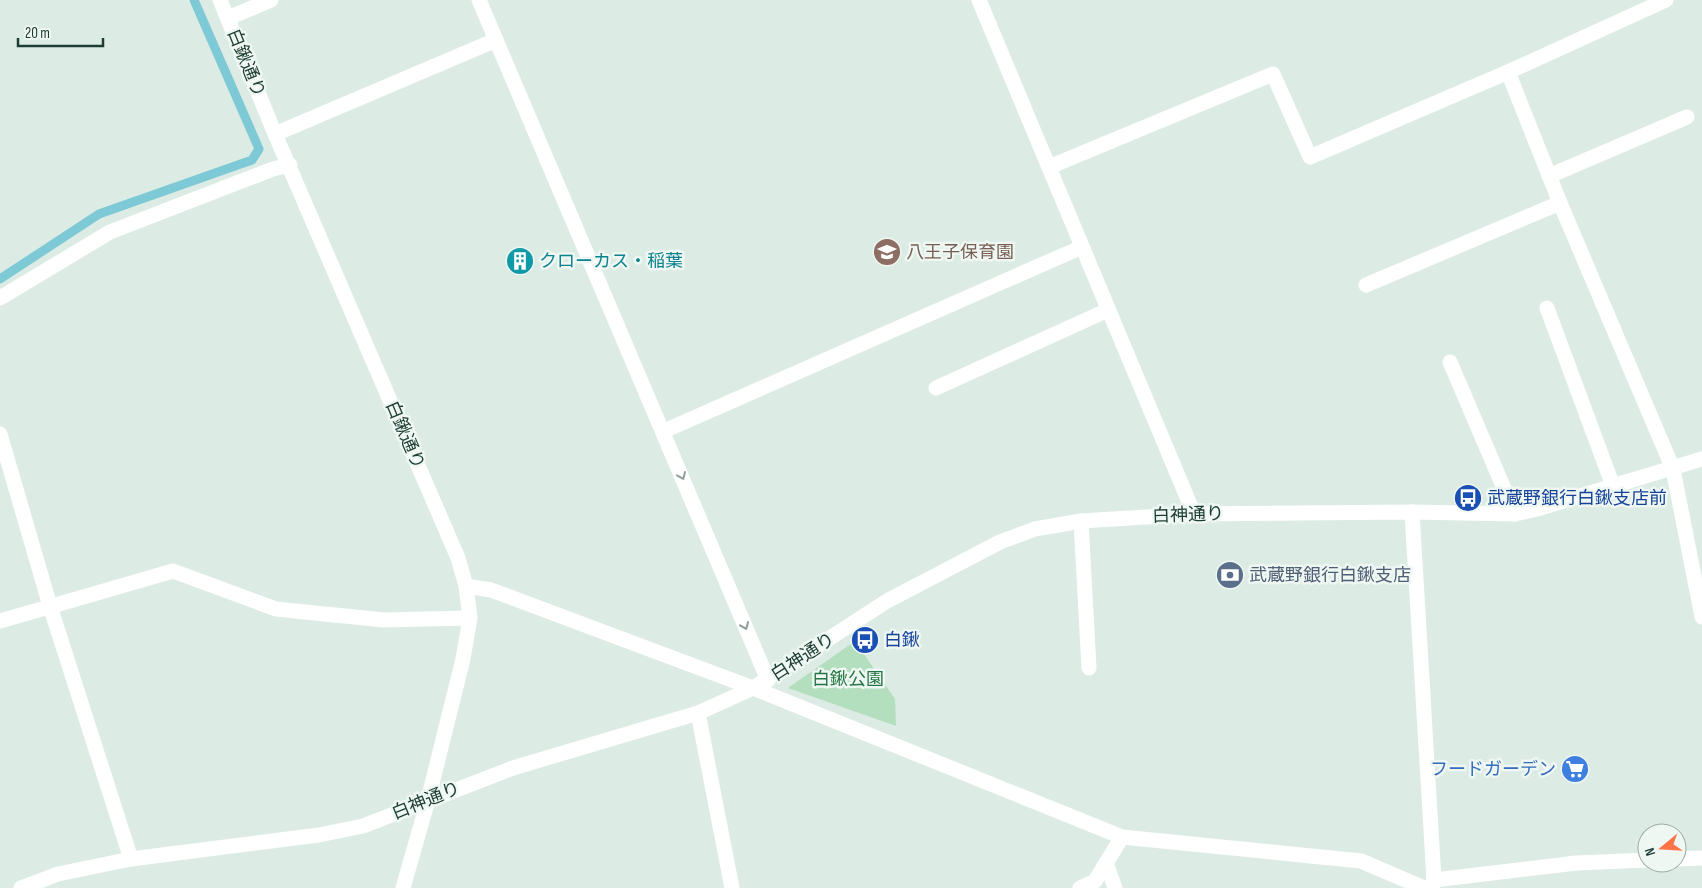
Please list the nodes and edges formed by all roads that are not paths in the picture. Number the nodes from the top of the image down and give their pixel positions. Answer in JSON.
{"nodes":[{"id":1,"x":220,"y":0,"type":"edge"},
{"id":2,"x":271,"y":0,"type":"edge"},
{"id":3,"x":479,"y":0,"type":"edge"},
{"id":4,"x":979,"y":0,"type":"edge"},
{"id":5,"x":1666,"y":0,"type":"edge"},
{"id":6,"x":228,"y":18,"type":"junction"},
{"id":7,"x":496,"y":40,"type":"junction"},
{"id":8,"x":1508,"y":72,"type":"junction"},
{"id":9,"x":1687,"y":117,"type":"dead end"},
{"id":10,"x":275,"y":134,"type":"junction"},
{"id":11,"x":290,"y":165,"type":"junction"},
{"id":12,"x":1049,"y":167,"type":"junction"},
{"id":13,"x":1549,"y":176,"type":"junction"},
{"id":14,"x":1560,"y":202,"type":"junction"},
{"id":15,"x":1082,"y":247,"type":"junction"},
{"id":16,"x":1366,"y":285,"type":"dead end"},
{"id":17,"x":0,"y":298,"type":"edge"},
{"id":18,"x":1547,"y":308,"type":"dead end"},
{"id":19,"x":1108,"y":310,"type":"junction"},
{"id":20,"x":1450,"y":362,"type":"dead end"},
{"id":21,"x":936,"y":388,"type":"dead end"},
{"id":22,"x":664,"y":431,"type":"junction"},
{"id":23,"x":0,"y":434,"type":"edge"},
{"id":24,"x":1702,"y":460,"type":"edge"},
{"id":25,"x":1673,"y":468,"type":"junction"},
{"id":26,"x":1613,"y":486,"type":"junction"},
{"id":27,"x":1412,"y":512,"type":"junction"},
{"id":28,"x":1194,"y":514,"type":"junction"},
{"id":29,"x":1515,"y":514,"type":"junction"},
{"id":30,"x":1081,"y":521,"type":"junction"},
{"id":31,"x":466,"y":586,"type":"junction"},
{"id":32,"x":50,"y":606,"type":"junction"},
{"id":33,"x":1702,"y":617,"type":"edge"},
{"id":34,"x":470,"y":618,"type":"junction"},
{"id":35,"x":0,"y":621,"type":"edge"},
{"id":36,"x":1089,"y":668,"type":"dead end"},
{"id":37,"x":768,"y":680,"type":"junction"},
{"id":38,"x":753,"y":688,"type":"junction"},
{"id":39,"x":698,"y":713,"type":"junction"},
{"id":40,"x":428,"y":800,"type":"junction"},
{"id":41,"x":1122,"y":837,"type":"junction"},
{"id":42,"x":1702,"y":858,"type":"edge"},
{"id":43,"x":131,"y":859,"type":"junction"},
{"id":44,"x":1687,"y":859,"type":"edge"},
{"id":45,"x":1637,"y":860,"type":"edge"},
{"id":46,"x":1106,"y":863,"type":"junction"},
{"id":47,"x":1430,"y":885,"type":"edge"},
{"id":48,"x":21,"y":888,"type":"edge"},
{"id":49,"x":403,"y":888,"type":"edge"},
{"id":50,"x":732,"y":888,"type":"edge"},
{"id":51,"x":1080,"y":888,"type":"edge"},
{"id":52,"x":1115,"y":888,"type":"edge"}],
"edges":[{"from":1,"to":6,"type":"street","name":"白鍬通り"},
{"from":2,"to":6,"type":"street"},
{"from":3,"to":7,"type":"street"},
{"from":4,"to":12,"type":"street"},
{"from":5,"to":8,"type":"street"},
{"from":6,"to":10,"type":"street","name":"白鍬通り"},
{"from":7,"to":10,"type":"street"},
{"from":7,"to":22,"type":"street"},
{"from":8,"to":12,"type":"street"},
{"from":8,"to":13,"type":"street"},
{"from":9,"to":13,"type":"street"},
{"from":10,"to":11,"type":"street","name":"白鍬通り"},
{"from":11,"to":17,"type":"street"},
{"from":11,"to":31,"type":"street","name":"白鍬通り"},
{"from":12,"to":15,"type":"street"},
{"from":13,"to":14,"type":"street"},
{"from":14,"to":16,"type":"street"},
{"from":14,"to":25,"type":"street"},
{"from":15,"to":19,"type":"street"},
{"from":15,"to":22,"type":"street"},
{"from":18,"to":26,"type":"street"},
{"from":19,"to":21,"type":"street"},
{"from":19,"to":28,"type":"street"},
{"from":20,"to":29,"type":"street"},
{"from":22,"to":37,"type":"street","one_way":true},
{"from":23,"to":32,"type":"street"},
{"from":24,"to":25,"type":"street","name":"白神通り"},
{"from":25,"to":26,"type":"street","name":"白神通り"},
{"from":25,"to":33,"type":"street"},
{"from":26,"to":29,"type":"street","name":"白神通り"},
{"from":27,"to":28,"type":"street","name":"白神通り"},
{"from":27,"to":29,"type":"street","name":"白神通り"},
{"from":27,"to":47,"type":"street"},
{"from":28,"to":30,"type":"street","name":"白神通り"},
{"from":30,"to":36,"type":"street"},
{"from":30,"to":37,"type":"street","name":"白神通り"},
{"from":31,"to":34,"type":"street","name":"白鍬通り"},
{"from":31,"to":38,"type":"street"},
{"from":32,"to":34,"type":"street"},
{"from":32,"to":35,"type":"street"},
{"from":32,"to":43,"type":"street"},
{"from":34,"to":40,"type":"street","name":"白鍬通り"},
{"from":37,"to":38,"type":"street","name":"白神通り"},
{"from":38,"to":39,"type":"street","name":"白神通り"},
{"from":38,"to":41,"type":"street"},
{"from":39,"to":40,"type":"street","name":"白神通り"},
{"from":39,"to":50,"type":"street"},
{"from":40,"to":43,"type":"street","name":"白神通り"},
{"from":40,"to":49,"type":"street","name":"白鍬通り"},
{"from":41,"to":46,"type":"street"},
{"from":41,"to":47,"type":"street"},
{"from":42,"to":44,"type":"street"},
{"from":43,"to":48,"type":"street","name":"白神通り"},
{"from":45,"to":47,"type":"street"},
{"from":46,"to":51,"type":"street"},
{"from":46,"to":52,"type":"street"}]}
